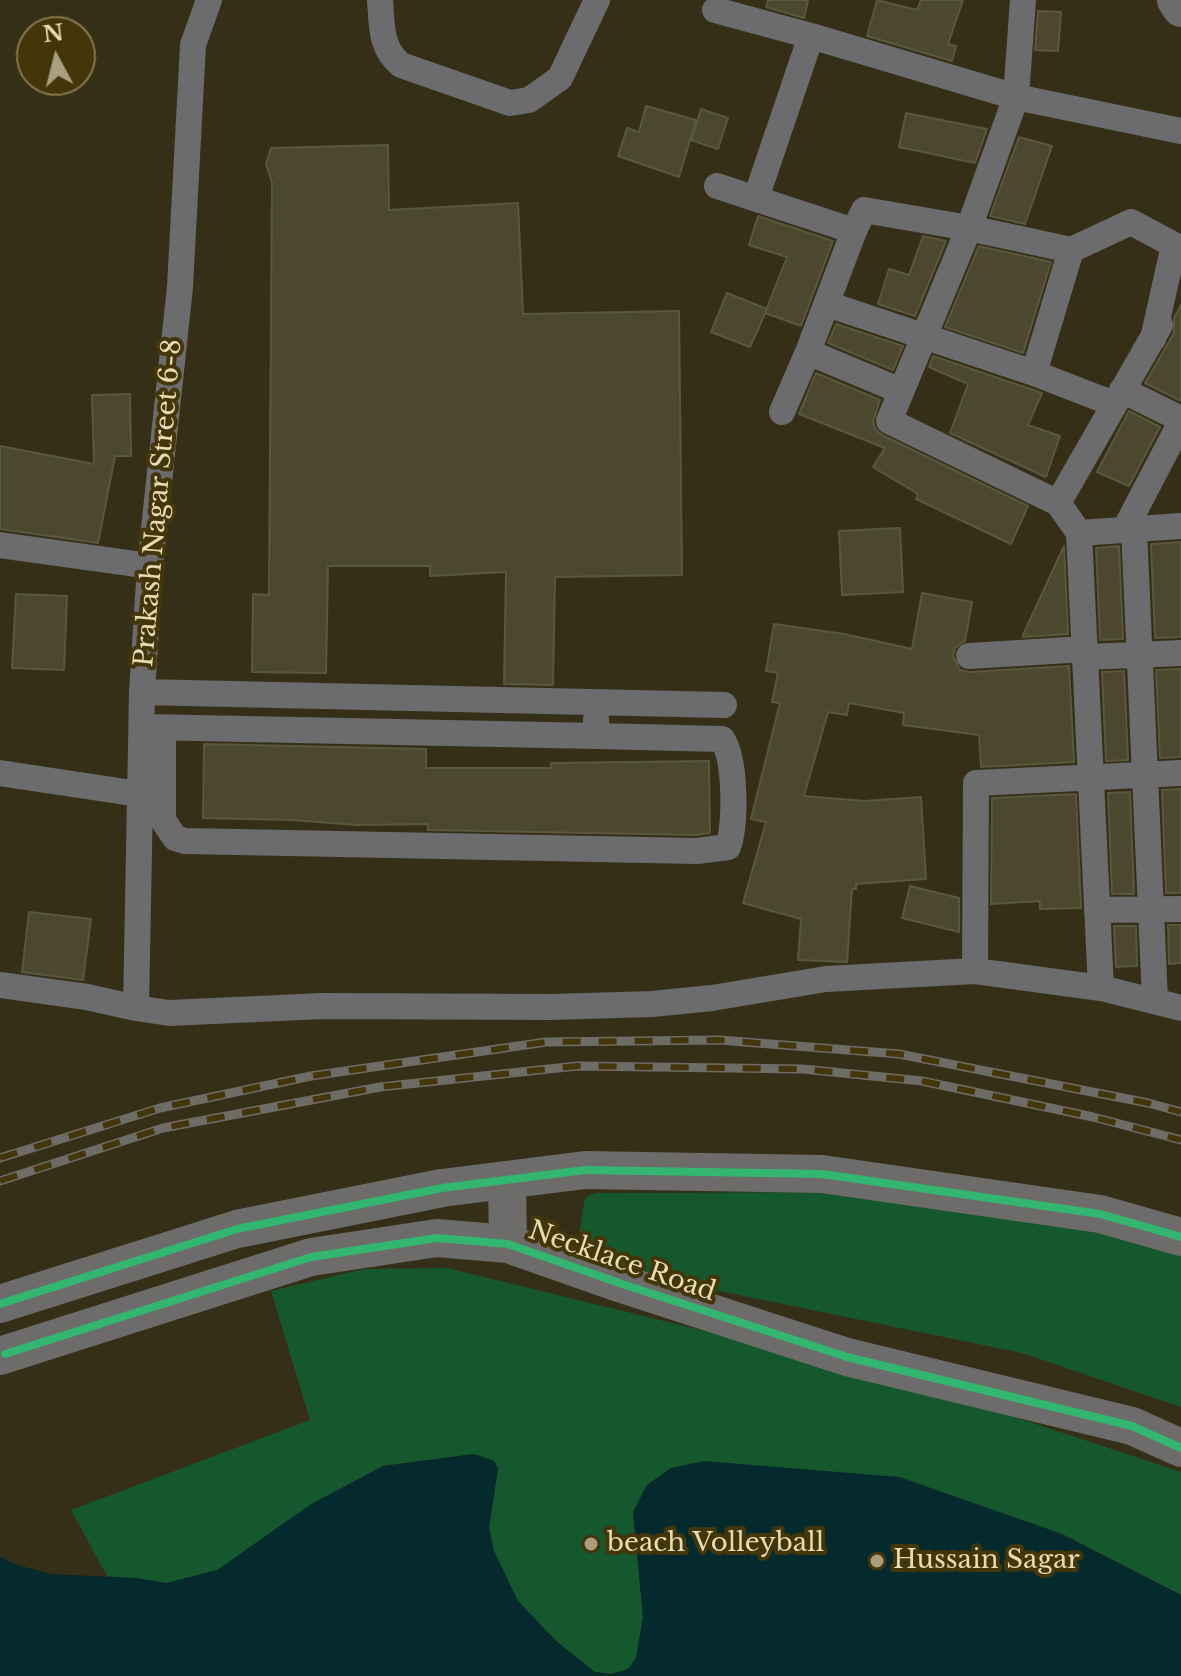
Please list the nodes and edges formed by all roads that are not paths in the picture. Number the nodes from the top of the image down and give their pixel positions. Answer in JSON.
{"nodes":[{"id":1,"x":209,"y":0,"type":"edge"},
{"id":2,"x":380,"y":0,"type":"edge"},
{"id":3,"x":597,"y":0,"type":"edge"},
{"id":4,"x":1023,"y":0,"type":"edge"},
{"id":5,"x":1176,"y":0,"type":"edge"},
{"id":6,"x":1181,"y":8,"type":"edge"},
{"id":7,"x":715,"y":10,"type":"dead end"},
{"id":8,"x":811,"y":36,"type":"junction"},
{"id":9,"x":1016,"y":97,"type":"junction"},
{"id":10,"x":1181,"y":131,"type":"edge"},
{"id":11,"x":717,"y":186,"type":"dead end"},
{"id":12,"x":756,"y":198,"type":"junction"},
{"id":13,"x":969,"y":228,"type":"junction"},
{"id":14,"x":854,"y":231,"type":"junction"},
{"id":15,"x":1071,"y":250,"type":"junction"},
{"id":16,"x":1181,"y":285,"type":"edge"},
{"id":17,"x":827,"y":304,"type":"junction"},
{"id":18,"x":925,"y":335,"type":"junction"},
{"id":19,"x":1153,"y":339,"type":"junction"},
{"id":20,"x":808,"y":352,"type":"junction"},
{"id":21,"x":1034,"y":373,"type":"junction"},
{"id":22,"x":901,"y":391,"type":"junction"},
{"id":23,"x":1118,"y":397,"type":"junction"},
{"id":24,"x":782,"y":412,"type":"dead end"},
{"id":25,"x":1181,"y":421,"type":"edge"},
{"id":26,"x":1058,"y":503,"type":"junction"},
{"id":27,"x":1181,"y":526,"type":"edge"},
{"id":28,"x":1130,"y":529,"type":"junction"},
{"id":29,"x":1079,"y":533,"type":"junction"},
{"id":30,"x":0,"y":545,"type":"edge"},
{"id":31,"x":150,"y":566,"type":"junction"},
{"id":32,"x":1085,"y":653,"type":"junction"},
{"id":33,"x":1181,"y":653,"type":"edge"},
{"id":34,"x":1140,"y":655,"type":"junction"},
{"id":35,"x":969,"y":656,"type":"dead end"},
{"id":36,"x":142,"y":692,"type":"junction"},
{"id":37,"x":594,"y":703,"type":"junction"},
{"id":38,"x":724,"y":705,"type":"dead end"},
{"id":39,"x":152,"y":727,"type":"junction"},
{"id":40,"x":597,"y":736,"type":"junction"},
{"id":41,"x":0,"y":773,"type":"edge"},
{"id":42,"x":1181,"y":773,"type":"edge"},
{"id":43,"x":1147,"y":774,"type":"junction"},
{"id":44,"x":1092,"y":777,"type":"junction"},
{"id":45,"x":139,"y":794,"type":"junction"},
{"id":46,"x":1181,"y":909,"type":"edge"},
{"id":47,"x":1097,"y":910,"type":"junction"},
{"id":48,"x":1152,"y":910,"type":"junction"},
{"id":49,"x":975,"y":971,"type":"junction"},
{"id":50,"x":0,"y":985,"type":"edge"},
{"id":51,"x":1101,"y":988,"type":"junction"},
{"id":52,"x":1155,"y":1000,"type":"junction"},
{"id":53,"x":136,"y":1008,"type":"junction"},
{"id":54,"x":1181,"y":1008,"type":"edge"},
{"id":55,"x":507,"y":1180,"type":"junction"},
{"id":56,"x":1181,"y":1237,"type":"edge"},
{"id":57,"x":508,"y":1244,"type":"junction"},
{"id":58,"x":0,"y":1304,"type":"edge"},
{"id":59,"x":3,"y":1355,"type":"edge"},
{"id":60,"x":1181,"y":1448,"type":"edge"}],
"edges":[{"from":1,"to":31,"type":"street","name":"Prakash Nagar Street 6-8"},
{"from":2,"to":3,"type":"street"},
{"from":4,"to":9,"type":"street"},
{"from":5,"to":6,"type":"main road"},
{"from":7,"to":8,"type":"street"},
{"from":8,"to":9,"type":"street"},
{"from":8,"to":12,"type":"street"},
{"from":9,"to":10,"type":"street"},
{"from":9,"to":13,"type":"street"},
{"from":11,"to":12,"type":"street"},
{"from":12,"to":14,"type":"street"},
{"from":13,"to":14,"type":"street"},
{"from":13,"to":15,"type":"street"},
{"from":13,"to":18,"type":"street"},
{"from":14,"to":17,"type":"street"},
{"from":15,"to":19,"type":"street"},
{"from":15,"to":21,"type":"street"},
{"from":16,"to":19,"type":"street"},
{"from":17,"to":18,"type":"street"},
{"from":17,"to":20,"type":"street"},
{"from":18,"to":21,"type":"street"},
{"from":18,"to":22,"type":"street"},
{"from":19,"to":23,"type":"street"},
{"from":20,"to":22,"type":"street"},
{"from":20,"to":24,"type":"street"},
{"from":21,"to":23,"type":"street"},
{"from":22,"to":26,"type":"street"},
{"from":23,"to":25,"type":"street"},
{"from":23,"to":26,"type":"street"},
{"from":25,"to":28,"type":"street"},
{"from":26,"to":29,"type":"street"},
{"from":27,"to":28,"type":"street"},
{"from":28,"to":29,"type":"street"},
{"from":28,"to":34,"type":"street"},
{"from":29,"to":32,"type":"street"},
{"from":30,"to":31,"type":"street"},
{"from":31,"to":36,"type":"street","name":"Prakash Nagar Street 6-8"},
{"from":32,"to":34,"type":"street"},
{"from":32,"to":35,"type":"street"},
{"from":32,"to":44,"type":"street"},
{"from":33,"to":34,"type":"street"},
{"from":34,"to":43,"type":"street"},
{"from":36,"to":37,"type":"street"},
{"from":36,"to":39,"type":"street","name":"Prakash Nagar Street 6-8"},
{"from":37,"to":38,"type":"street"},
{"from":37,"to":40,"type":"street"},
{"from":39,"to":40,"type":"street"},
{"from":39,"to":40,"type":"street"},
{"from":39,"to":45,"type":"street","name":"Prakash Nagar Street 6-8"},
{"from":41,"to":45,"type":"street"},
{"from":42,"to":43,"type":"street"},
{"from":43,"to":44,"type":"street"},
{"from":43,"to":48,"type":"street"},
{"from":44,"to":47,"type":"street"},
{"from":44,"to":49,"type":"street"},
{"from":45,"to":53,"type":"street","name":"Prakash Nagar Street 6-8"},
{"from":46,"to":48,"type":"street"},
{"from":47,"to":48,"type":"street"},
{"from":47,"to":51,"type":"street"},
{"from":48,"to":52,"type":"street"},
{"from":49,"to":51,"type":"street"},
{"from":49,"to":53,"type":"street"},
{"from":50,"to":53,"type":"street"},
{"from":51,"to":52,"type":"street"},
{"from":52,"to":54,"type":"street"},
{"from":55,"to":56,"type":"main road","name":"Necklace Road"},
{"from":55,"to":57,"type":"main road"},
{"from":55,"to":58,"type":"main road","name":"Necklace Road"},
{"from":57,"to":59,"type":"main road","name":"Necklace Road"},
{"from":57,"to":60,"type":"main road","name":"Necklace Road"}]}
